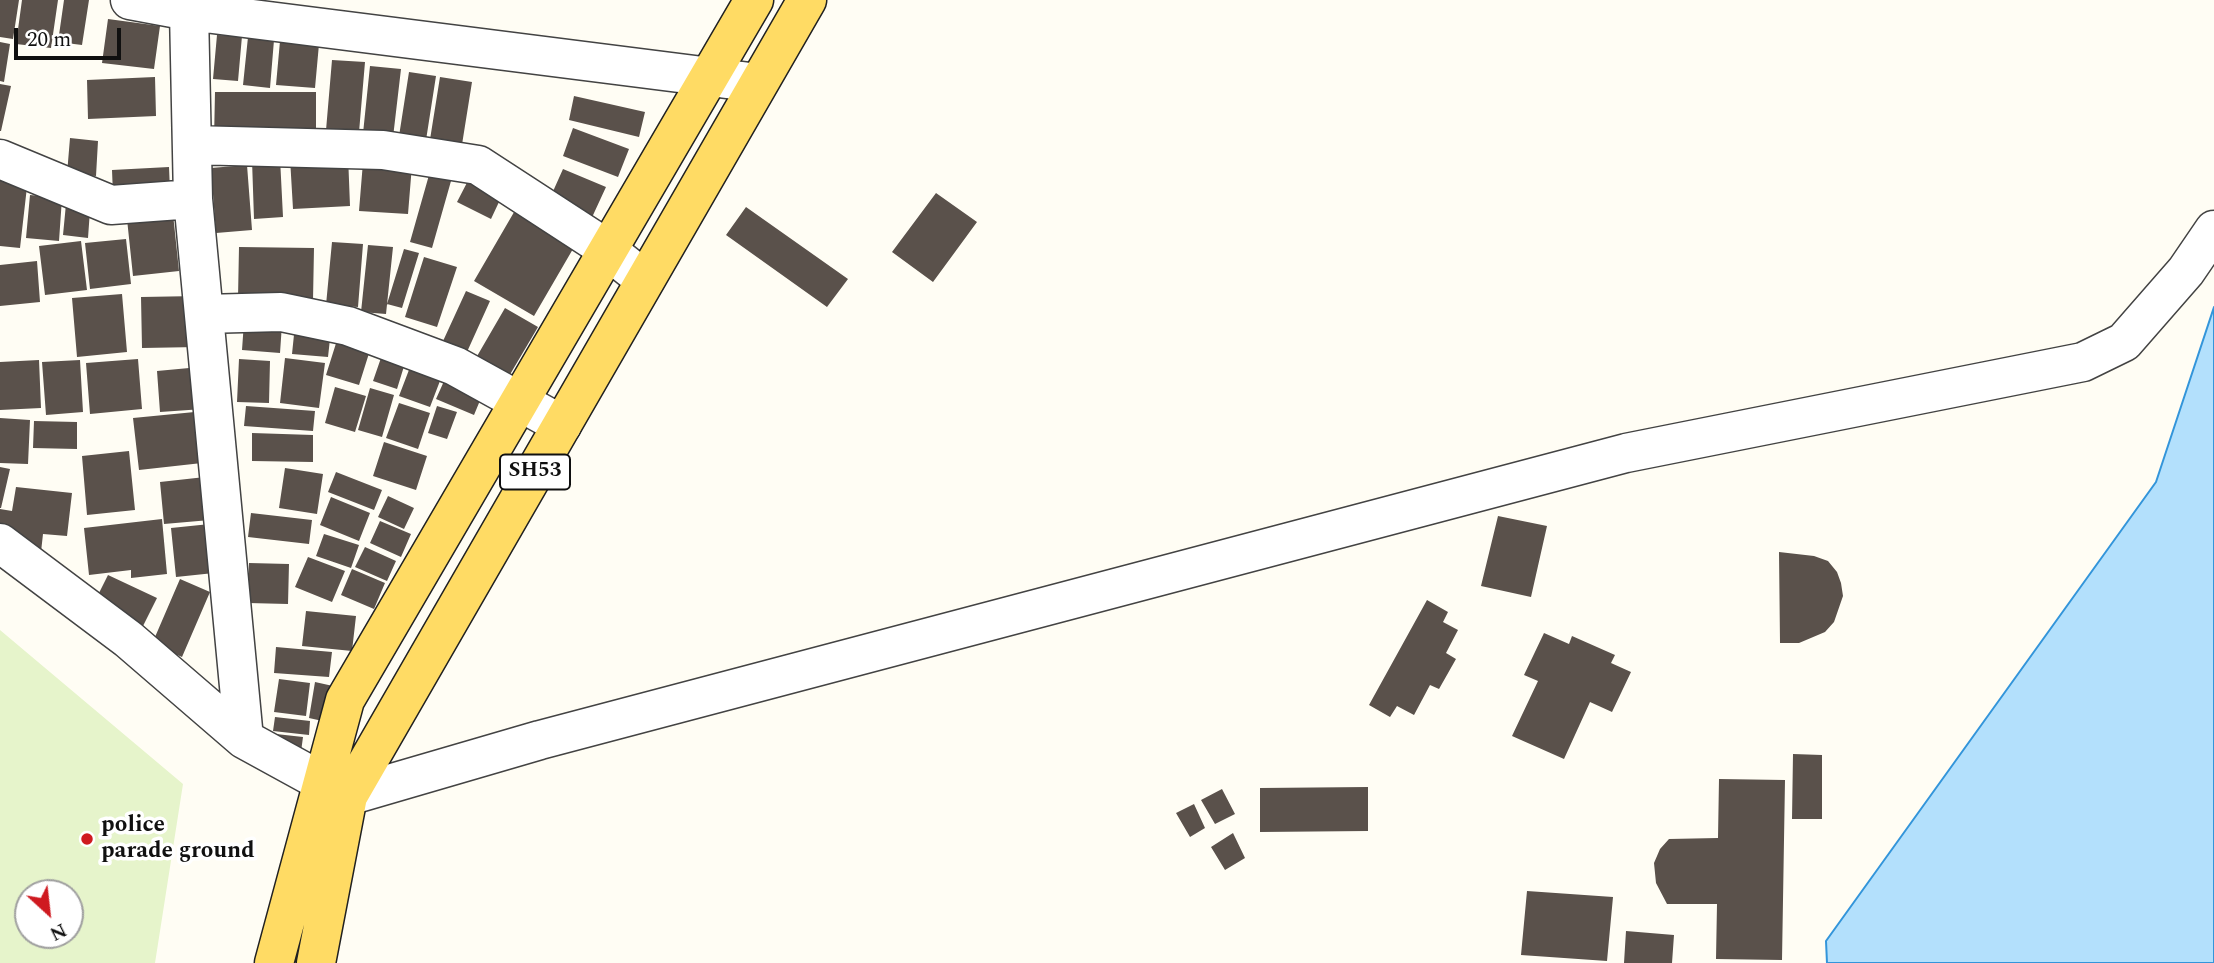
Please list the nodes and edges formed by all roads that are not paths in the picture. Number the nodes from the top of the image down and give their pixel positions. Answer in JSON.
{"nodes":[{"id":1,"x":130,"y":0,"type":"edge"},
{"id":2,"x":754,"y":0,"type":"edge"},
{"id":3,"x":807,"y":0,"type":"edge"},
{"id":4,"x":189,"y":11,"type":"junction"},
{"id":5,"x":709,"y":78,"type":"junction"},
{"id":6,"x":758,"y":83,"type":"junction"},
{"id":7,"x":192,"y":145,"type":"junction"},
{"id":8,"x":0,"y":159,"type":"edge"},
{"id":9,"x":193,"y":199,"type":"junction"},
{"id":10,"x":2214,"y":230,"type":"edge"},
{"id":11,"x":608,"y":251,"type":"junction"},
{"id":12,"x":645,"y":280,"type":"junction"},
{"id":13,"x":204,"y":314,"type":"junction"},
{"id":14,"x":519,"y":402,"type":"junction"},
{"id":15,"x":562,"y":425,"type":"junction"},
{"id":16,"x":0,"y":543,"type":"edge"},
{"id":17,"x":244,"y":739,"type":"junction"},
{"id":18,"x":336,"y":789,"type":"junction"},
{"id":19,"x":274,"y":963,"type":"edge"},
{"id":20,"x":316,"y":963,"type":"edge"}],
"edges":[{"from":1,"to":4,"type":"street"},
{"from":2,"to":5,"type":"main road","number":"SH53"},
{"from":3,"to":6,"type":"main road","number":"SH53"},
{"from":4,"to":5,"type":"street"},
{"from":4,"to":7,"type":"street"},
{"from":5,"to":6,"type":"street"},
{"from":5,"to":11,"type":"main road","number":"SH53"},
{"from":6,"to":12,"type":"main road","number":"SH53"},
{"from":7,"to":9,"type":"street"},
{"from":7,"to":11,"type":"street"},
{"from":8,"to":9,"type":"street"},
{"from":9,"to":13,"type":"street"},
{"from":10,"to":18,"type":"street"},
{"from":11,"to":12,"type":"street"},
{"from":11,"to":14,"type":"main road","number":"SH53"},
{"from":12,"to":15,"type":"main road","number":"SH53"},
{"from":13,"to":14,"type":"street"},
{"from":13,"to":17,"type":"street"},
{"from":14,"to":15,"type":"street"},
{"from":14,"to":18,"type":"main road","number":"SH53"},
{"from":15,"to":18,"type":"main road","number":"SH53"},
{"from":16,"to":17,"type":"street"},
{"from":17,"to":18,"type":"street"},
{"from":18,"to":19,"type":"main road","number":"SH53"},
{"from":18,"to":20,"type":"main road","number":"SH53"}]}
